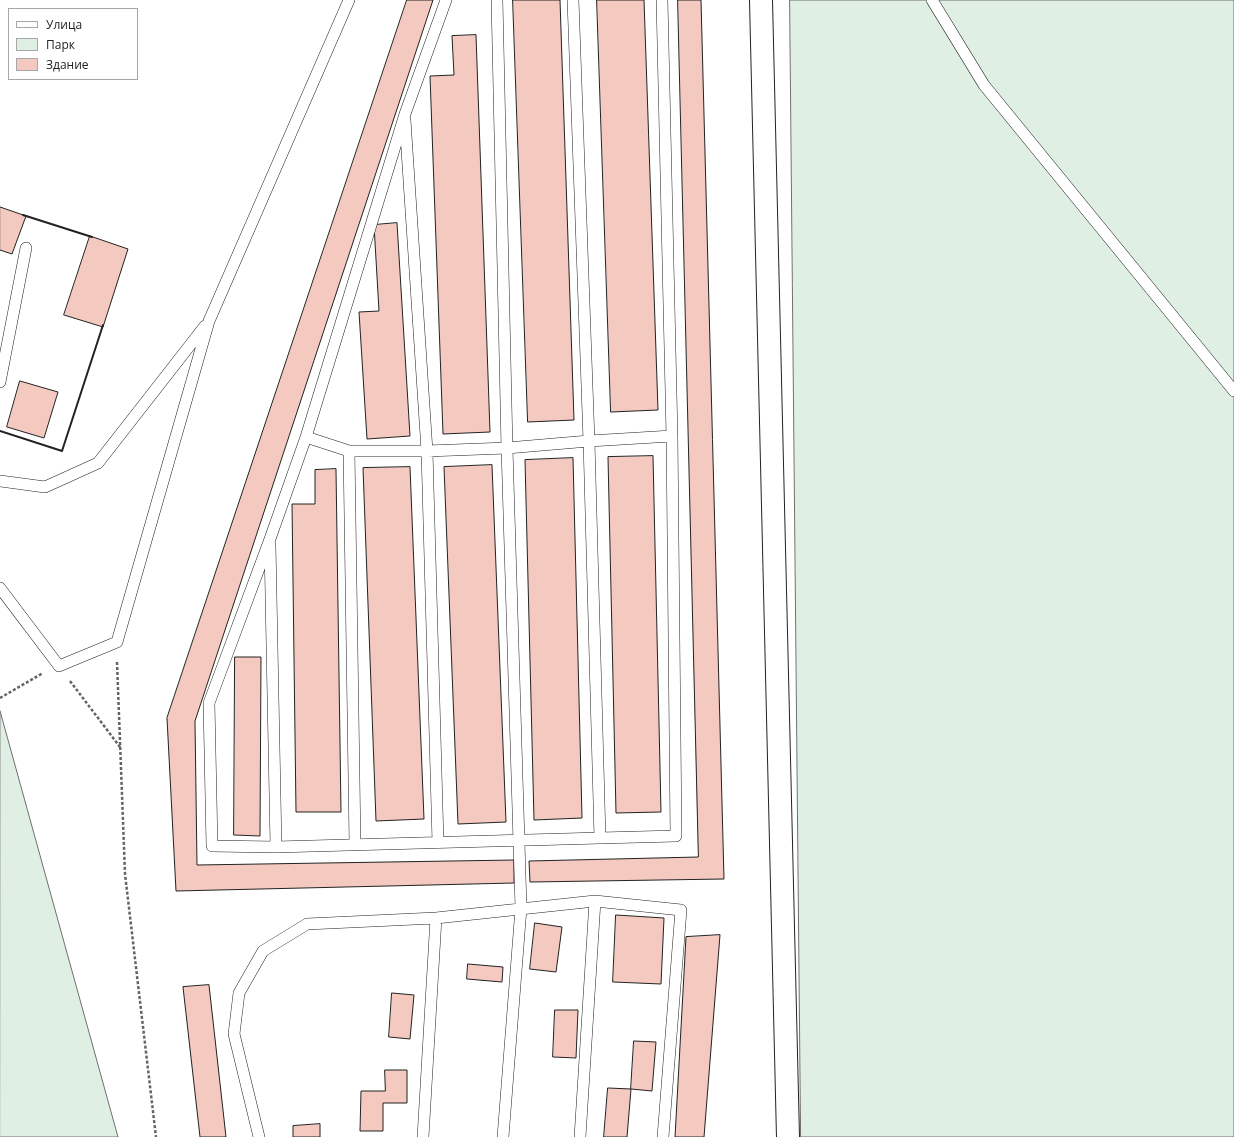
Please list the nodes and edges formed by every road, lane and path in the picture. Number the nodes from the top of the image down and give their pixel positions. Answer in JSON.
{"nodes":[{"id":1,"x":349,"y":0,"type":"edge"},
{"id":2,"x":446,"y":0,"type":"edge"},
{"id":3,"x":497,"y":0,"type":"edge"},
{"id":4,"x":574,"y":0,"type":"edge"},
{"id":5,"x":662,"y":0,"type":"edge"},
{"id":6,"x":761,"y":0,"type":"edge"},
{"id":7,"x":932,"y":0,"type":"edge"},
{"id":8,"x":405,"y":114,"type":"junction"},
{"id":9,"x":26,"y":248,"type":"dead end"},
{"id":10,"x":209,"y":321,"type":"junction"},
{"id":11,"x":0,"y":382,"type":"edge"},
{"id":12,"x":1234,"y":391,"type":"edge"},
{"id":13,"x":672,"y":436,"type":"junction"},
{"id":14,"x":306,"y":437,"type":"junction"},
{"id":15,"x":589,"y":441,"type":"junction"},
{"id":16,"x":506,"y":448,"type":"junction"},
{"id":17,"x":349,"y":450,"type":"junction"},
{"id":18,"x":427,"y":451,"type":"junction"},
{"id":19,"x":0,"y":481,"type":"edge"},
{"id":20,"x":270,"y":539,"type":"junction"},
{"id":21,"x":0,"y":588,"type":"edge"},
{"id":22,"x":117,"y":642,"type":"junction"},
{"id":23,"x":59,"y":666,"type":"junction"},
{"id":24,"x":0,"y":698,"type":"edge"},
{"id":25,"x":121,"y":748,"type":"junction"},
{"id":26,"x":600,"y":838,"type":"junction"},
{"id":27,"x":519,"y":839,"type":"junction"},
{"id":28,"x":438,"y":843,"type":"junction"},
{"id":29,"x":355,"y":844,"type":"junction"},
{"id":30,"x":276,"y":846,"type":"junction"},
{"id":31,"x":595,"y":901,"type":"junction"},
{"id":32,"x":521,"y":908,"type":"junction"},
{"id":33,"x":436,"y":918,"type":"junction"},
{"id":34,"x":156,"y":1137,"type":"edge"},
{"id":35,"x":259,"y":1137,"type":"edge"},
{"id":36,"x":423,"y":1137,"type":"edge"},
{"id":37,"x":503,"y":1137,"type":"edge"},
{"id":38,"x":580,"y":1137,"type":"edge"},
{"id":39,"x":663,"y":1137,"type":"edge"},
{"id":40,"x":788,"y":1137,"type":"edge"}],
"edges":[{"from":1,"to":10,"type":"lane"},
{"from":2,"to":8,"type":"lane"},
{"from":3,"to":16,"type":"lane"},
{"from":4,"to":15,"type":"lane"},
{"from":5,"to":13,"type":"lane"},
{"from":6,"to":40,"type":"street"},
{"from":7,"to":12,"type":"lane"},
{"from":8,"to":14,"type":"lane"},
{"from":8,"to":18,"type":"lane"},
{"from":9,"to":11,"type":"lane"},
{"from":10,"to":19,"type":"lane"},
{"from":10,"to":22,"type":"lane"},
{"from":13,"to":15,"type":"lane"},
{"from":13,"to":26,"type":"lane"},
{"from":14,"to":17,"type":"lane"},
{"from":14,"to":20,"type":"lane"},
{"from":15,"to":16,"type":"lane"},
{"from":15,"to":26,"type":"lane"},
{"from":16,"to":18,"type":"lane"},
{"from":16,"to":27,"type":"lane"},
{"from":17,"to":18,"type":"lane"},
{"from":17,"to":29,"type":"lane"},
{"from":18,"to":28,"type":"lane"},
{"from":20,"to":30,"type":"lane"},
{"from":20,"to":30,"type":"lane"},
{"from":21,"to":23,"type":"lane"},
{"from":22,"to":23,"type":"lane"},
{"from":22,"to":25,"type":"path"},
{"from":23,"to":24,"type":"path"},
{"from":23,"to":25,"type":"path"},
{"from":25,"to":34,"type":"path"},
{"from":26,"to":27,"type":"lane"},
{"from":27,"to":28,"type":"lane"},
{"from":27,"to":32,"type":"lane"},
{"from":28,"to":29,"type":"lane"},
{"from":29,"to":30,"type":"lane"},
{"from":31,"to":32,"type":"lane"},
{"from":31,"to":38,"type":"lane"},
{"from":31,"to":39,"type":"lane"},
{"from":32,"to":33,"type":"lane"},
{"from":32,"to":37,"type":"lane"},
{"from":33,"to":35,"type":"lane"},
{"from":33,"to":36,"type":"lane"}]}
